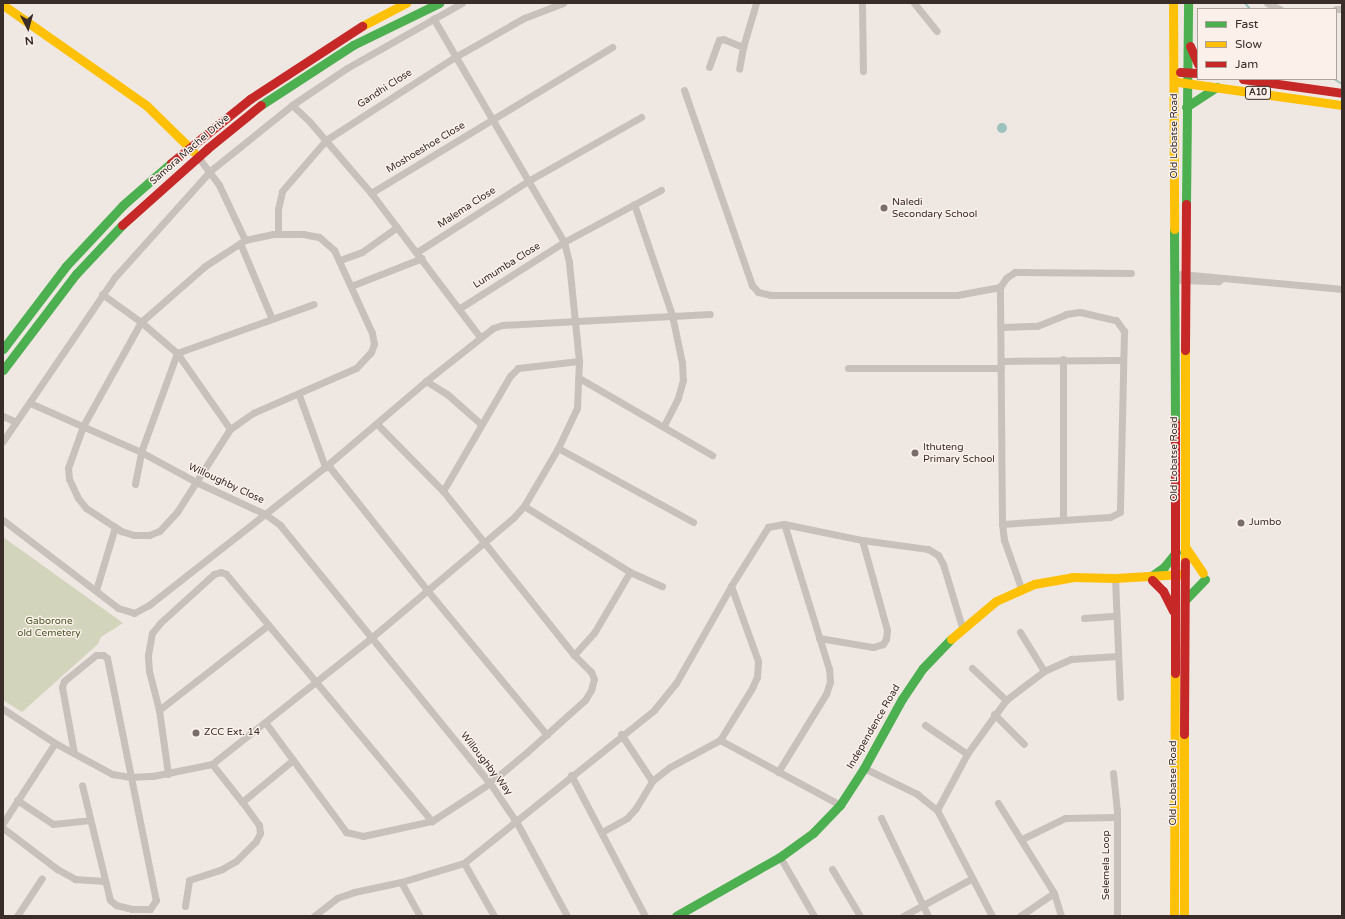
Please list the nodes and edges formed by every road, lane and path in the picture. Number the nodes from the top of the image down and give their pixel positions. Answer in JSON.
{"nodes":[{"id":1,"x":406,"y":3,"type":"edge"},
{"id":2,"x":439,"y":3,"type":"edge"},
{"id":3,"x":462,"y":3,"type":"edge"},
{"id":4,"x":564,"y":3,"type":"edge"},
{"id":5,"x":756,"y":3,"type":"edge"},
{"id":6,"x":862,"y":3,"type":"edge"},
{"id":7,"x":914,"y":3,"type":"edge"},
{"id":8,"x":1172,"y":3,"type":"edge"},
{"id":9,"x":1188,"y":3,"type":"edge"},
{"id":10,"x":1267,"y":3,"type":"edge"},
{"id":11,"x":3,"y":5,"type":"edge"},
{"id":12,"x":1278,"y":8,"type":"edge"},
{"id":13,"x":433,"y":18,"type":"junction"},
{"id":14,"x":937,"y":31,"type":"dead end"},
{"id":15,"x":1188,"y":40,"type":"junction"},
{"id":16,"x":612,"y":47,"type":"dead end"},
{"id":17,"x":743,"y":47,"type":"junction"},
{"id":18,"x":456,"y":57,"type":"junction"},
{"id":19,"x":1197,"y":62,"type":"edge"},
{"id":20,"x":709,"y":67,"type":"dead end"},
{"id":21,"x":739,"y":69,"type":"dead end"},
{"id":22,"x":863,"y":71,"type":"dead end"},
{"id":23,"x":1173,"y":71,"type":"junction"},
{"id":24,"x":1186,"y":73,"type":"junction"},
{"id":25,"x":1197,"y":73,"type":"edge"},
{"id":26,"x":1251,"y":80,"type":"edge"},
{"id":27,"x":1174,"y":81,"type":"junction"},
{"id":28,"x":1186,"y":83,"type":"junction"},
{"id":29,"x":1218,"y":87,"type":"junction"},
{"id":30,"x":684,"y":90,"type":"dead end"},
{"id":31,"x":1342,"y":93,"type":"edge"},
{"id":32,"x":292,"y":105,"type":"junction"},
{"id":33,"x":1342,"y":105,"type":"edge"},
{"id":34,"x":1186,"y":108,"type":"junction"},
{"id":35,"x":641,"y":117,"type":"dead end"},
{"id":36,"x":492,"y":119,"type":"junction"},
{"id":37,"x":326,"y":140,"type":"junction"},
{"id":38,"x":188,"y":147,"type":"junction"},
{"id":39,"x":198,"y":157,"type":"junction"},
{"id":40,"x":210,"y":171,"type":"junction"},
{"id":41,"x":528,"y":181,"type":"junction"},
{"id":42,"x":661,"y":190,"type":"dead end"},
{"id":43,"x":371,"y":193,"type":"junction"},
{"id":44,"x":634,"y":204,"type":"junction"},
{"id":45,"x":397,"y":227,"type":"junction"},
{"id":46,"x":278,"y":234,"type":"junction"},
{"id":47,"x":243,"y":242,"type":"junction"},
{"id":48,"x":564,"y":242,"type":"junction"},
{"id":49,"x":417,"y":252,"type":"junction"},
{"id":50,"x":422,"y":258,"type":"junction"},
{"id":51,"x":340,"y":260,"type":"junction"},
{"id":52,"x":1131,"y":273,"type":"dead end"},
{"id":53,"x":1174,"y":277,"type":"junction"},
{"id":54,"x":1187,"y":277,"type":"junction"},
{"id":55,"x":351,"y":286,"type":"junction"},
{"id":56,"x":1000,"y":287,"type":"junction"},
{"id":57,"x":1342,"y":289,"type":"edge"},
{"id":58,"x":102,"y":294,"type":"junction"},
{"id":59,"x":314,"y":304,"type":"dead end"},
{"id":60,"x":460,"y":308,"type":"junction"},
{"id":61,"x":710,"y":314,"type":"dead end"},
{"id":62,"x":672,"y":315,"type":"junction"},
{"id":63,"x":272,"y":319,"type":"junction"},
{"id":64,"x":577,"y":320,"type":"junction"},
{"id":65,"x":141,"y":322,"type":"junction"},
{"id":66,"x":1000,"y":327,"type":"junction"},
{"id":67,"x":480,"y":337,"type":"junction"},
{"id":68,"x":3,"y":349,"type":"edge"},
{"id":69,"x":177,"y":353,"type":"junction"},
{"id":70,"x":1063,"y":359,"type":"junction"},
{"id":71,"x":1123,"y":360,"type":"junction"},
{"id":72,"x":579,"y":361,"type":"junction"},
{"id":73,"x":1001,"y":364,"type":"junction"},
{"id":74,"x":848,"y":368,"type":"dead end"},
{"id":75,"x":3,"y":370,"type":"edge"},
{"id":76,"x":579,"y":378,"type":"junction"},
{"id":77,"x":426,"y":381,"type":"junction"},
{"id":78,"x":299,"y":395,"type":"junction"},
{"id":79,"x":30,"y":404,"type":"junction"},
{"id":80,"x":3,"y":416,"type":"edge"},
{"id":81,"x":16,"y":422,"type":"junction"},
{"id":82,"x":377,"y":424,"type":"junction"},
{"id":83,"x":481,"y":424,"type":"junction"},
{"id":84,"x":664,"y":425,"type":"junction"},
{"id":85,"x":83,"y":426,"type":"junction"},
{"id":86,"x":230,"y":428,"type":"junction"},
{"id":87,"x":3,"y":441,"type":"edge"},
{"id":88,"x":558,"y":448,"type":"junction"},
{"id":89,"x":141,"y":452,"type":"junction"},
{"id":90,"x":712,"y":455,"type":"dead end"},
{"id":91,"x":327,"y":466,"type":"junction"},
{"id":92,"x":196,"y":482,"type":"junction"},
{"id":93,"x":135,"y":484,"type":"dead end"},
{"id":94,"x":443,"y":491,"type":"junction"},
{"id":95,"x":524,"y":506,"type":"junction"},
{"id":96,"x":266,"y":514,"type":"junction"},
{"id":97,"x":3,"y":520,"type":"edge"},
{"id":98,"x":1063,"y":520,"type":"junction"},
{"id":99,"x":693,"y":522,"type":"dead end"},
{"id":100,"x":784,"y":524,"type":"junction"},
{"id":101,"x":1002,"y":524,"type":"junction"},
{"id":102,"x":115,"y":527,"type":"junction"},
{"id":103,"x":862,"y":540,"type":"junction"},
{"id":104,"x":483,"y":544,"type":"junction"},
{"id":105,"x":1185,"y":545,"type":"junction"},
{"id":106,"x":1176,"y":552,"type":"junction"},
{"id":107,"x":630,"y":572,"type":"junction"},
{"id":108,"x":1175,"y":576,"type":"junction"},
{"id":109,"x":1185,"y":576,"type":"junction"},
{"id":110,"x":1153,"y":577,"type":"junction"},
{"id":111,"x":1115,"y":578,"type":"junction"},
{"id":112,"x":662,"y":586,"type":"dead end"},
{"id":113,"x":730,"y":586,"type":"junction"},
{"id":114,"x":1021,"y":588,"type":"junction"},
{"id":115,"x":96,"y":590,"type":"junction"},
{"id":116,"x":427,"y":590,"type":"junction"},
{"id":117,"x":1185,"y":600,"type":"junction"},
{"id":118,"x":1175,"y":615,"type":"junction"},
{"id":119,"x":1116,"y":616,"type":"junction"},
{"id":120,"x":1084,"y":618,"type":"dead end"},
{"id":121,"x":268,"y":625,"type":"junction"},
{"id":122,"x":962,"y":627,"type":"junction"},
{"id":123,"x":1020,"y":632,"type":"dead end"},
{"id":124,"x":371,"y":638,"type":"junction"},
{"id":125,"x":819,"y":638,"type":"junction"},
{"id":126,"x":574,"y":655,"type":"junction"},
{"id":127,"x":1118,"y":656,"type":"junction"},
{"id":128,"x":972,"y":668,"type":"dead end"},
{"id":129,"x":1044,"y":671,"type":"junction"},
{"id":130,"x":314,"y":682,"type":"junction"},
{"id":131,"x":1120,"y":697,"type":"dead end"},
{"id":132,"x":1006,"y":700,"type":"junction"},
{"id":133,"x":3,"y":709,"type":"edge"},
{"id":134,"x":159,"y":710,"type":"junction"},
{"id":135,"x":994,"y":714,"type":"junction"},
{"id":136,"x":265,"y":722,"type":"junction"},
{"id":137,"x":925,"y":725,"type":"dead end"},
{"id":138,"x":621,"y":734,"type":"junction"},
{"id":139,"x":547,"y":735,"type":"junction"},
{"id":140,"x":720,"y":740,"type":"junction"},
{"id":141,"x":55,"y":743,"type":"junction"},
{"id":142,"x":1024,"y":744,"type":"dead end"},
{"id":143,"x":74,"y":753,"type":"junction"},
{"id":144,"x":967,"y":754,"type":"junction"},
{"id":145,"x":293,"y":760,"type":"junction"},
{"id":146,"x":212,"y":764,"type":"junction"},
{"id":147,"x":864,"y":768,"type":"junction"},
{"id":148,"x":778,"y":772,"type":"junction"},
{"id":149,"x":1113,"y":773,"type":"dead end"},
{"id":150,"x":168,"y":774,"type":"junction"},
{"id":151,"x":571,"y":776,"type":"junction"},
{"id":152,"x":130,"y":777,"type":"junction"},
{"id":153,"x":652,"y":781,"type":"junction"},
{"id":154,"x":490,"y":783,"type":"junction"},
{"id":155,"x":82,"y":785,"type":"dead end"},
{"id":156,"x":17,"y":800,"type":"junction"},
{"id":157,"x":242,"y":802,"type":"junction"},
{"id":158,"x":998,"y":803,"type":"dead end"},
{"id":159,"x":840,"y":805,"type":"junction"},
{"id":160,"x":937,"y":810,"type":"junction"},
{"id":161,"x":1116,"y":817,"type":"junction"},
{"id":162,"x":881,"y":818,"type":"dead end"},
{"id":163,"x":90,"y":820,"type":"junction"},
{"id":164,"x":432,"y":821,"type":"junction"},
{"id":165,"x":3,"y":823,"type":"edge"},
{"id":166,"x":517,"y":823,"type":"junction"},
{"id":167,"x":3,"y":828,"type":"edge"},
{"id":168,"x":602,"y":832,"type":"junction"},
{"id":169,"x":1022,"y":839,"type":"junction"},
{"id":170,"x":780,"y":857,"type":"junction"},
{"id":171,"x":464,"y":864,"type":"junction"},
{"id":172,"x":832,"y":869,"type":"dead end"},
{"id":173,"x":42,"y":878,"type":"dead end"},
{"id":174,"x":971,"y":879,"type":"junction"},
{"id":175,"x":105,"y":881,"type":"junction"},
{"id":176,"x":401,"y":882,"type":"junction"},
{"id":177,"x":1054,"y":893,"type":"junction"},
{"id":178,"x":921,"y":905,"type":"junction"},
{"id":179,"x":186,"y":906,"type":"dead end"},
{"id":180,"x":17,"y":916,"type":"edge"},
{"id":181,"x":314,"y":916,"type":"edge"},
{"id":182,"x":420,"y":916,"type":"edge"},
{"id":183,"x":494,"y":916,"type":"edge"},
{"id":184,"x":567,"y":916,"type":"edge"},
{"id":185,"x":645,"y":916,"type":"edge"},
{"id":186,"x":676,"y":916,"type":"edge"},
{"id":187,"x":814,"y":916,"type":"edge"},
{"id":188,"x":860,"y":916,"type":"edge"},
{"id":189,"x":903,"y":916,"type":"edge"},
{"id":190,"x":928,"y":916,"type":"edge"},
{"id":191,"x":992,"y":916,"type":"edge"},
{"id":192,"x":1020,"y":916,"type":"edge"},
{"id":193,"x":1061,"y":916,"type":"edge"},
{"id":194,"x":1117,"y":916,"type":"edge"},
{"id":195,"x":1174,"y":916,"type":"edge"},
{"id":196,"x":1184,"y":916,"type":"edge"}],
"edges":[{"from":1,"to":38,"type":"main road","name":"Samora Machel Drive"},
{"from":2,"to":39,"type":"main road","name":"Samora Machel Drive"},
{"from":3,"to":13,"type":"street"},
{"from":4,"to":18,"type":"street","name":"Gandhi Close"},
{"from":5,"to":17,"type":"street"},
{"from":6,"to":22,"type":"street"},
{"from":7,"to":14,"type":"street"},
{"from":8,"to":23,"type":"main road","name":"Old Lobatse Road"},
{"from":9,"to":15,"type":"main road","name":"Old Lobatse Road"},
{"from":10,"to":12,"type":"street"},
{"from":11,"to":38,"type":"main road"},
{"from":13,"to":18,"type":"street"},
{"from":13,"to":32,"type":"street"},
{"from":15,"to":19,"type":"main road"},
{"from":15,"to":24,"type":"main road","name":"Old Lobatse Road"},
{"from":16,"to":36,"type":"street","name":"Moshoeshoe Close"},
{"from":17,"to":20,"type":"street"},
{"from":17,"to":21,"type":"street"},
{"from":18,"to":36,"type":"street"},
{"from":18,"to":37,"type":"street","name":"Gandhi Close"},
{"from":23,"to":24,"type":"main road"},
{"from":23,"to":27,"type":"main road","name":"Old Lobatse Road"},
{"from":24,"to":25,"type":"main road"},
{"from":24,"to":28,"type":"main road","name":"Old Lobatse Road"},
{"from":26,"to":31,"type":"main road","number":"A10"},
{"from":27,"to":28,"type":"main road","number":"A10"},
{"from":27,"to":53,"type":"main road","name":"Old Lobatse Road"},
{"from":28,"to":29,"type":"main road","number":"A10"},
{"from":28,"to":34,"type":"main road","name":"Old Lobatse Road"},
{"from":29,"to":33,"type":"main road","number":"A10"},
{"from":29,"to":34,"type":"main road"},
{"from":30,"to":56,"type":"street"},
{"from":32,"to":37,"type":"street"},
{"from":32,"to":40,"type":"street"},
{"from":34,"to":54,"type":"main road","name":"Old Lobatse Road"},
{"from":35,"to":41,"type":"street","name":"Malema Close"},
{"from":36,"to":41,"type":"street"},
{"from":36,"to":43,"type":"street","name":"Moshoeshoe Close"},
{"from":37,"to":43,"type":"street"},
{"from":37,"to":46,"type":"street","name":"Gandhi Close"},
{"from":38,"to":39,"type":"main road"},
{"from":38,"to":68,"type":"main road","name":"Samora Machel Drive"},
{"from":39,"to":40,"type":"street"},
{"from":39,"to":75,"type":"main road","name":"Samora Machel Drive"},
{"from":40,"to":47,"type":"street"},
{"from":40,"to":58,"type":"street"},
{"from":41,"to":48,"type":"street"},
{"from":41,"to":49,"type":"street","name":"Malema Close"},
{"from":42,"to":44,"type":"street","name":"Lumumba Close"},
{"from":43,"to":45,"type":"street"},
{"from":44,"to":48,"type":"street","name":"Lumumba Close"},
{"from":44,"to":62,"type":"street"},
{"from":45,"to":49,"type":"street"},
{"from":45,"to":51,"type":"street"},
{"from":46,"to":47,"type":"street"},
{"from":46,"to":51,"type":"street"},
{"from":47,"to":63,"type":"street"},
{"from":47,"to":65,"type":"street"},
{"from":48,"to":60,"type":"street","name":"Lumumba Close"},
{"from":48,"to":64,"type":"street"},
{"from":49,"to":50,"type":"street"},
{"from":50,"to":55,"type":"street"},
{"from":50,"to":60,"type":"street"},
{"from":51,"to":55,"type":"street"},
{"from":52,"to":56,"type":"street"},
{"from":53,"to":54,"type":"street"},
{"from":53,"to":106,"type":"main road","name":"Old Lobatse Road"},
{"from":54,"to":57,"type":"street"},
{"from":54,"to":105,"type":"main road","name":"Old Lobatse Road"},
{"from":55,"to":78,"type":"street"},
{"from":56,"to":66,"type":"street"},
{"from":58,"to":65,"type":"street"},
{"from":58,"to":79,"type":"street"},
{"from":59,"to":63,"type":"street"},
{"from":60,"to":67,"type":"street"},
{"from":61,"to":62,"type":"street"},
{"from":62,"to":64,"type":"street"},
{"from":62,"to":84,"type":"street"},
{"from":63,"to":69,"type":"street"},
{"from":64,"to":67,"type":"street"},
{"from":64,"to":72,"type":"street"},
{"from":65,"to":69,"type":"street"},
{"from":65,"to":85,"type":"street"},
{"from":66,"to":71,"type":"street"},
{"from":66,"to":73,"type":"street"},
{"from":67,"to":77,"type":"street"},
{"from":69,"to":86,"type":"street"},
{"from":69,"to":89,"type":"street"},
{"from":70,"to":71,"type":"street"},
{"from":70,"to":73,"type":"street"},
{"from":70,"to":98,"type":"street"},
{"from":71,"to":98,"type":"street"},
{"from":72,"to":76,"type":"street"},
{"from":72,"to":83,"type":"street"},
{"from":73,"to":74,"type":"street"},
{"from":73,"to":101,"type":"street"},
{"from":76,"to":84,"type":"street"},
{"from":76,"to":88,"type":"street"},
{"from":77,"to":82,"type":"street"},
{"from":77,"to":83,"type":"street"},
{"from":78,"to":86,"type":"street"},
{"from":78,"to":91,"type":"street"},
{"from":79,"to":81,"type":"street"},
{"from":79,"to":85,"type":"street","name":"Willoughby Close"},
{"from":80,"to":81,"type":"street"},
{"from":81,"to":87,"type":"street"},
{"from":82,"to":91,"type":"street"},
{"from":82,"to":94,"type":"street"},
{"from":83,"to":94,"type":"street"},
{"from":84,"to":90,"type":"street"},
{"from":85,"to":89,"type":"street","name":"Willoughby Close"},
{"from":85,"to":102,"type":"street"},
{"from":86,"to":92,"type":"street"},
{"from":88,"to":95,"type":"street"},
{"from":88,"to":99,"type":"street"},
{"from":89,"to":92,"type":"street","name":"Willoughby Close"},
{"from":89,"to":93,"type":"street"},
{"from":91,"to":96,"type":"street"},
{"from":91,"to":116,"type":"street"},
{"from":92,"to":96,"type":"street","name":"Willoughby Close"},
{"from":92,"to":102,"type":"street"},
{"from":94,"to":104,"type":"street"},
{"from":95,"to":104,"type":"street"},
{"from":95,"to":107,"type":"street"},
{"from":96,"to":115,"type":"street"},
{"from":96,"to":124,"type":"street","name":"Willoughby Close"},
{"from":97,"to":115,"type":"street"},
{"from":98,"to":101,"type":"street"},
{"from":100,"to":103,"type":"street"},
{"from":100,"to":113,"type":"street"},
{"from":100,"to":125,"type":"street"},
{"from":101,"to":114,"type":"street"},
{"from":102,"to":115,"type":"street"},
{"from":103,"to":122,"type":"street"},
{"from":103,"to":125,"type":"street"},
{"from":104,"to":116,"type":"street"},
{"from":104,"to":126,"type":"street"},
{"from":105,"to":109,"type":"main road","name":"Old Lobatse Road"},
{"from":105,"to":117,"type":"main road"},
{"from":106,"to":108,"type":"main road","name":"Old Lobatse Road"},
{"from":106,"to":110,"type":"main road"},
{"from":107,"to":112,"type":"street"},
{"from":107,"to":126,"type":"street"},
{"from":108,"to":109,"type":"main road","name":"Independence Road"},
{"from":108,"to":110,"type":"main road","name":"Independence Road"},
{"from":108,"to":118,"type":"main road","name":"Old Lobatse Road"},
{"from":109,"to":117,"type":"main road","name":"Old Lobatse Road"},
{"from":110,"to":111,"type":"main road","name":"Independence Road"},
{"from":110,"to":118,"type":"main road"},
{"from":111,"to":114,"type":"main road","name":"Independence Road"},
{"from":111,"to":119,"type":"street"},
{"from":113,"to":138,"type":"street"},
{"from":113,"to":140,"type":"street"},
{"from":114,"to":122,"type":"main road","name":"Independence Road"},
{"from":116,"to":124,"type":"street"},
{"from":116,"to":139,"type":"street"},
{"from":117,"to":196,"type":"main road","name":"Old Lobatse Road"},
{"from":118,"to":195,"type":"main road","name":"Old Lobatse Road"},
{"from":119,"to":120,"type":"street"},
{"from":119,"to":127,"type":"street"},
{"from":121,"to":130,"type":"street"},
{"from":121,"to":134,"type":"street"},
{"from":121,"to":134,"type":"street"},
{"from":122,"to":147,"type":"main road","name":"Independence Road"},
{"from":123,"to":129,"type":"street"},
{"from":124,"to":130,"type":"street"},
{"from":124,"to":154,"type":"street","name":"Willoughby Way"},
{"from":125,"to":148,"type":"street"},
{"from":126,"to":139,"type":"street"},
{"from":127,"to":129,"type":"street"},
{"from":127,"to":131,"type":"street"},
{"from":128,"to":132,"type":"street"},
{"from":129,"to":132,"type":"street"},
{"from":130,"to":136,"type":"street"},
{"from":130,"to":164,"type":"street"},
{"from":132,"to":135,"type":"street"},
{"from":133,"to":141,"type":"street"},
{"from":134,"to":150,"type":"street"},
{"from":135,"to":142,"type":"street"},
{"from":135,"to":144,"type":"street"},
{"from":136,"to":145,"type":"street"},
{"from":136,"to":146,"type":"street"},
{"from":137,"to":144,"type":"street"},
{"from":138,"to":151,"type":"street"},
{"from":138,"to":153,"type":"street"},
{"from":139,"to":154,"type":"street"},
{"from":140,"to":148,"type":"street"},
{"from":140,"to":153,"type":"street"},
{"from":141,"to":143,"type":"street"},
{"from":141,"to":156,"type":"street"},
{"from":143,"to":152,"type":"street"},
{"from":143,"to":152,"type":"street"},
{"from":144,"to":160,"type":"street"},
{"from":145,"to":157,"type":"street"},
{"from":145,"to":164,"type":"street"},
{"from":146,"to":150,"type":"street"},
{"from":146,"to":157,"type":"street"},
{"from":147,"to":159,"type":"main road","name":"Independence Road"},
{"from":147,"to":160,"type":"street"},
{"from":148,"to":159,"type":"street"},
{"from":149,"to":161,"type":"street"},
{"from":150,"to":152,"type":"street"},
{"from":151,"to":166,"type":"street"},
{"from":151,"to":168,"type":"street"},
{"from":152,"to":175,"type":"street"},
{"from":153,"to":168,"type":"street"},
{"from":154,"to":164,"type":"street"},
{"from":154,"to":166,"type":"street","name":"Willoughby Way"},
{"from":155,"to":163,"type":"street"},
{"from":156,"to":163,"type":"street"},
{"from":156,"to":165,"type":"street"},
{"from":157,"to":179,"type":"street"},
{"from":158,"to":169,"type":"street"},
{"from":159,"to":170,"type":"main road","name":"Independence Road"},
{"from":160,"to":174,"type":"street"},
{"from":161,"to":169,"type":"street","name":"Selemela Loop"},
{"from":161,"to":194,"type":"street","name":"Selemela Loop"},
{"from":162,"to":178,"type":"street"},
{"from":163,"to":175,"type":"street"},
{"from":166,"to":171,"type":"street"},
{"from":166,"to":184,"type":"street","name":"Willoughby Way"},
{"from":167,"to":175,"type":"street"},
{"from":168,"to":185,"type":"street"},
{"from":169,"to":177,"type":"street"},
{"from":170,"to":186,"type":"main road","name":"Independence Road"},
{"from":170,"to":187,"type":"street"},
{"from":171,"to":176,"type":"street"},
{"from":171,"to":183,"type":"street"},
{"from":172,"to":188,"type":"street"},
{"from":173,"to":180,"type":"street"},
{"from":174,"to":178,"type":"street"},
{"from":174,"to":191,"type":"street"},
{"from":176,"to":181,"type":"street"},
{"from":176,"to":182,"type":"street"},
{"from":177,"to":192,"type":"street"},
{"from":177,"to":193,"type":"street"},
{"from":178,"to":189,"type":"street"},
{"from":178,"to":190,"type":"street"}]}
